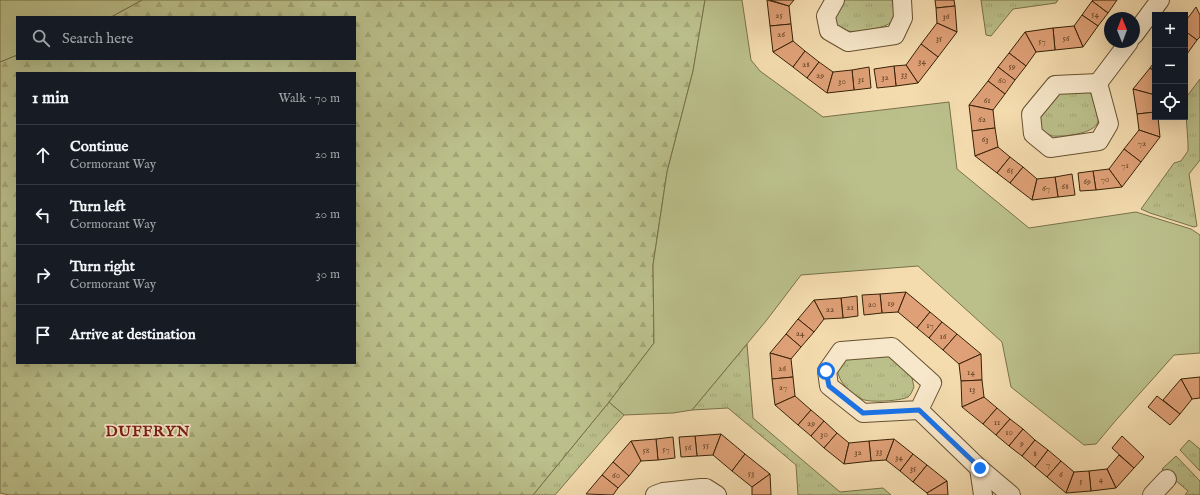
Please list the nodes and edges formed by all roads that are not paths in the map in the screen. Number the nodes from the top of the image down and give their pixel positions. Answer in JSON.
{"nodes":[{"id":1,"x":835,"y":0,"type":"edge"},
{"id":2,"x":902,"y":0,"type":"edge"},
{"id":3,"x":1160,"y":0,"type":"edge"},
{"id":4,"x":1140,"y":27,"type":"edge"},
{"id":5,"x":1124,"y":48,"type":"edge"},
{"id":6,"x":1098,"y":83,"type":"junction"},
{"id":7,"x":919,"y":410,"type":"junction"},
{"id":8,"x":980,"y":468,"type":"junction"},
{"id":9,"x":1167,"y":479,"type":"dead end"},
{"id":10,"x":655,"y":495,"type":"edge"},
{"id":11,"x":717,"y":495,"type":"edge"},
{"id":12,"x":983,"y":495,"type":"edge"},
{"id":13,"x":1011,"y":495,"type":"edge"},
{"id":14,"x":1152,"y":495,"type":"edge"}],
"edges":[{"from":1,"to":2,"type":"street"},
{"from":3,"to":4,"type":"street"},
{"from":5,"to":6,"type":"street"},
{"from":6,"to":6,"type":"street"},
{"from":7,"to":7,"type":"street"},
{"from":7,"to":8,"type":"street"},
{"from":8,"to":12,"type":"street"},
{"from":8,"to":13,"type":"street"},
{"from":9,"to":14,"type":"street"},
{"from":10,"to":11,"type":"street"}]}
